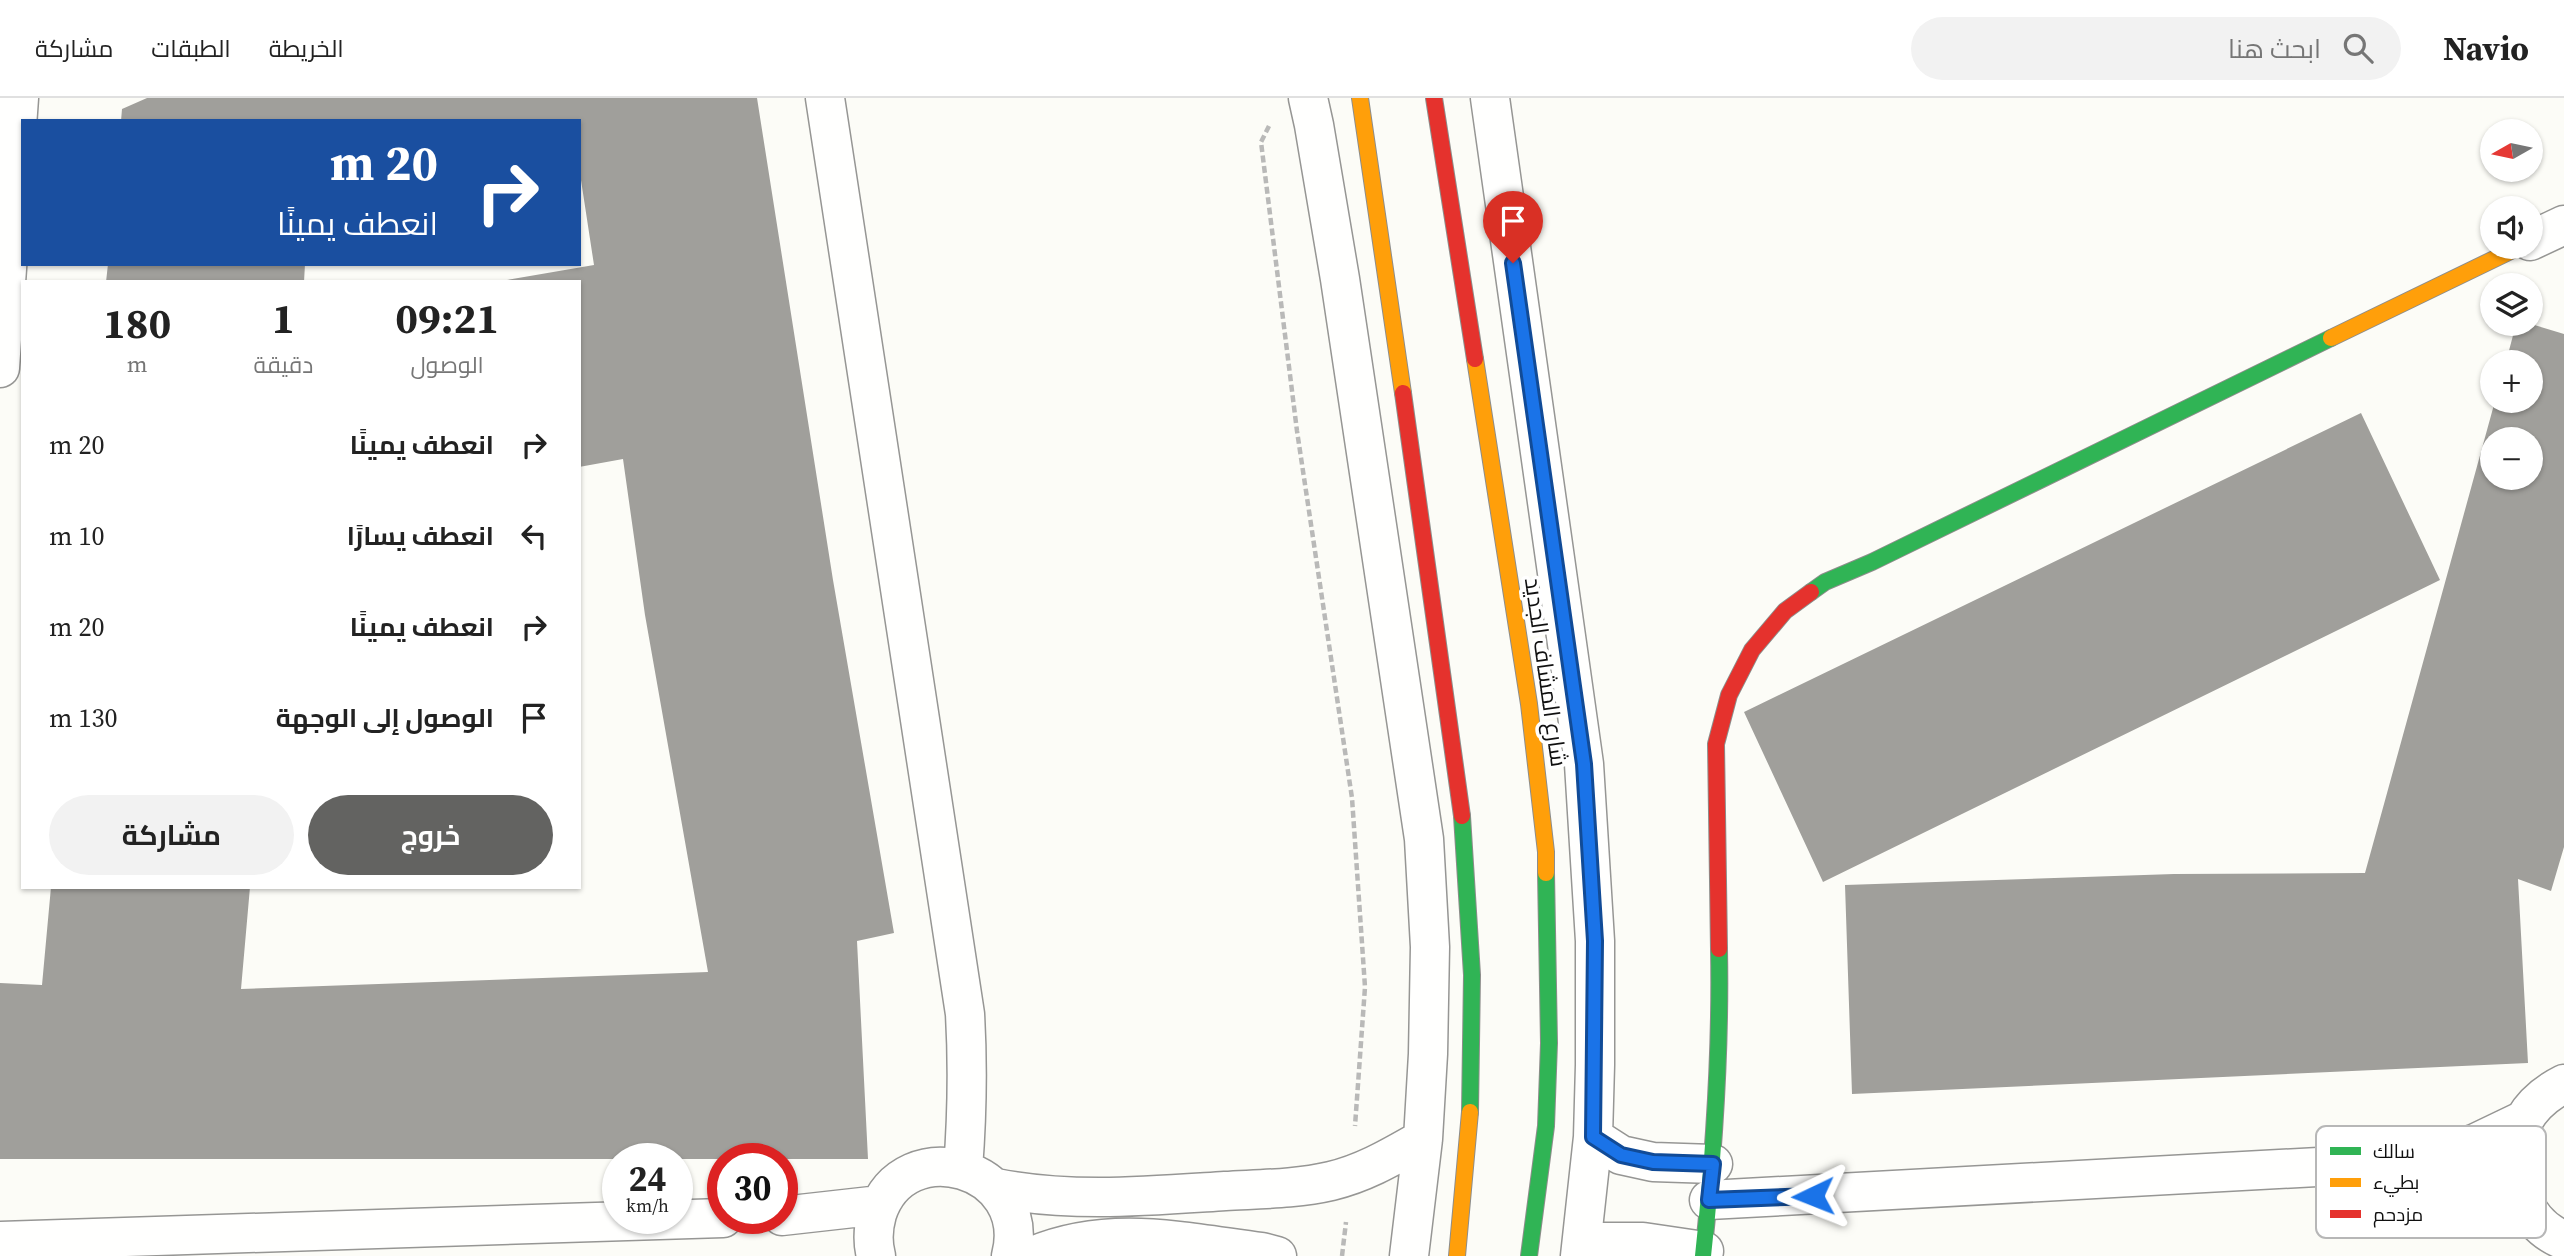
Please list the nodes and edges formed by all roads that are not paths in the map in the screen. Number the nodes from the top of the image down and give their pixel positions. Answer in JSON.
{"nodes":[{"id":1,"x":19,"y":98,"type":"edge"},
{"id":2,"x":825,"y":98,"type":"edge"},
{"id":3,"x":1307,"y":98,"type":"edge"},
{"id":4,"x":1360,"y":98,"type":"edge"},
{"id":5,"x":1434,"y":98,"type":"edge"},
{"id":6,"x":1490,"y":98,"type":"edge"},
{"id":7,"x":2564,"y":225,"type":"edge"},
{"id":8,"x":2543,"y":235,"type":"edge"},
{"id":9,"x":2494,"y":259,"type":"edge"},
{"id":10,"x":0,"y":368,"type":"edge"},
{"id":11,"x":2564,"y":1084,"type":"edge"},
{"id":12,"x":2524,"y":1120,"type":"junction"},
{"id":13,"x":2511,"y":1126,"type":"edge"},
{"id":14,"x":2522,"y":1126,"type":"edge"},
{"id":15,"x":1593,"y":1137,"type":"junction"},
{"id":16,"x":1423,"y":1139,"type":"junction"},
{"id":17,"x":2316,"y":1164,"type":"edge"},
{"id":18,"x":963,"y":1169,"type":"junction"},
{"id":19,"x":1711,"y":1182,"type":"junction"},
{"id":20,"x":996,"y":1188,"type":"junction"},
{"id":21,"x":880,"y":1205,"type":"junction"},
{"id":22,"x":798,"y":1214,"type":"edge"},
{"id":23,"x":707,"y":1219,"type":"edge"},
{"id":24,"x":2546,"y":1230,"type":"edge"},
{"id":25,"x":0,"y":1241,"type":"edge"},
{"id":26,"x":2562,"y":1245,"type":"edge"},
{"id":27,"x":1582,"y":1249,"type":"edge"},
{"id":28,"x":1704,"y":1253,"type":"edge"},
{"id":29,"x":876,"y":1256,"type":"edge"},
{"id":30,"x":1011,"y":1256,"type":"edge"},
{"id":31,"x":1033,"y":1256,"type":"edge"},
{"id":32,"x":1277,"y":1256,"type":"edge"},
{"id":33,"x":1409,"y":1256,"type":"edge"},
{"id":34,"x":1457,"y":1256,"type":"edge"},
{"id":35,"x":1529,"y":1256,"type":"edge"}],
"edges":[{"from":1,"to":10,"type":"street"},
{"from":2,"to":18,"type":"street"},
{"from":3,"to":16,"type":"street"},
{"from":4,"to":34,"type":"street"},
{"from":5,"to":35,"type":"street","name":"شارع المشاف الجديد"},
{"from":6,"to":15,"type":"street"},
{"from":7,"to":8,"type":"street"},
{"from":9,"to":19,"type":"street"},
{"from":11,"to":12,"type":"street"},
{"from":12,"to":13,"type":"street"},
{"from":12,"to":14,"type":"street"},
{"from":15,"to":19,"type":"street"},
{"from":15,"to":27,"type":"street"},
{"from":16,"to":20,"type":"street"},
{"from":16,"to":33,"type":"street"},
{"from":17,"to":19,"type":"street"},
{"from":18,"to":20,"type":"street"},
{"from":18,"to":21,"type":"street"},
{"from":19,"to":28,"type":"street"},
{"from":20,"to":30,"type":"street"},
{"from":21,"to":22,"type":"street"},
{"from":21,"to":29,"type":"street"},
{"from":23,"to":25,"type":"street"},
{"from":24,"to":26,"type":"street"},
{"from":27,"to":28,"type":"street"},
{"from":31,"to":32,"type":"street"}]}
